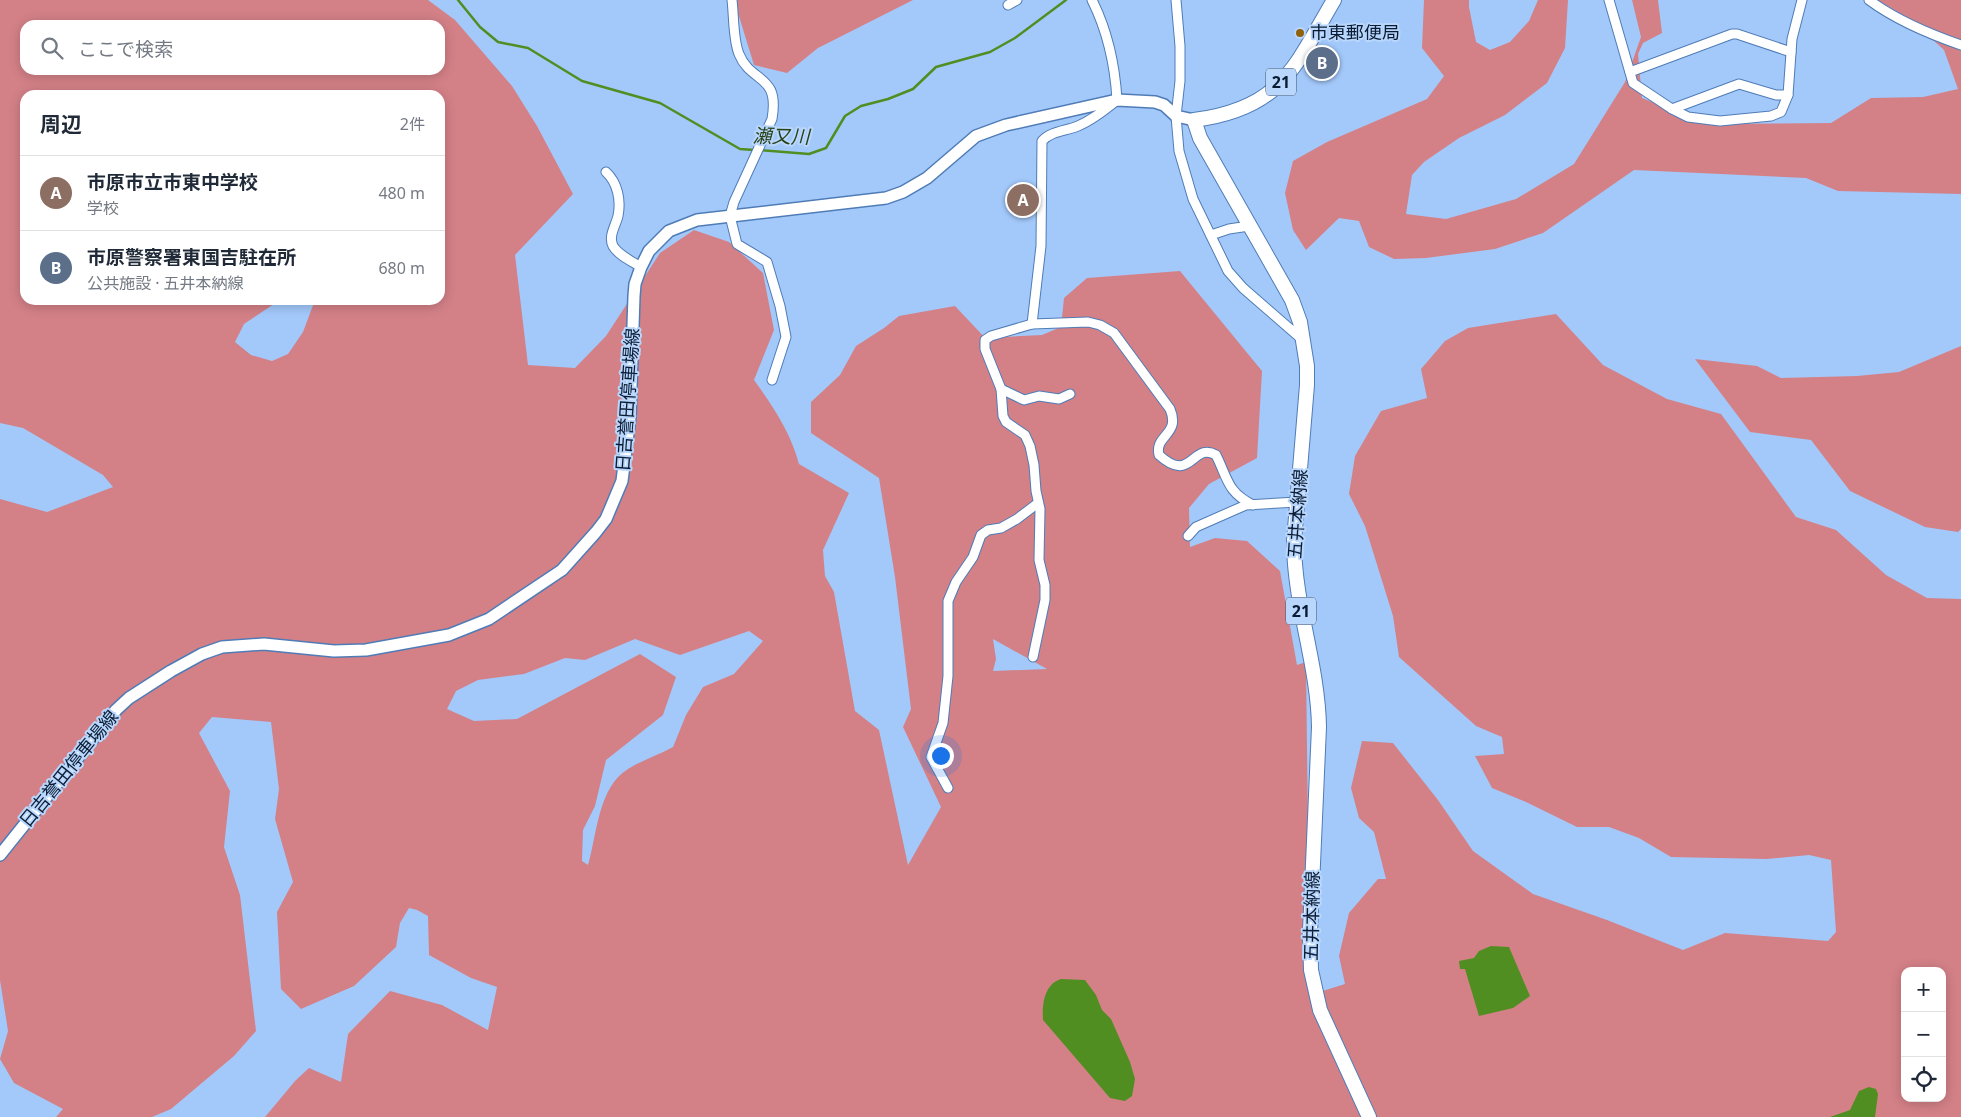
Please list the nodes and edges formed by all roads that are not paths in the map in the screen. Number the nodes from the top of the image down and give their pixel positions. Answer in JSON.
{"nodes":[{"id":1,"x":732,"y":0,"type":"edge"},
{"id":2,"x":1092,"y":0,"type":"edge"},
{"id":3,"x":1176,"y":0,"type":"edge"},
{"id":4,"x":1334,"y":0,"type":"edge"},
{"id":5,"x":1609,"y":0,"type":"edge"},
{"id":6,"x":1802,"y":0,"type":"edge"},
{"id":7,"x":1869,"y":0,"type":"edge"},
{"id":8,"x":1961,"y":45,"type":"edge"},
{"id":9,"x":1791,"y":52,"type":"junction"},
{"id":10,"x":1630,"y":72,"type":"junction"},
{"id":11,"x":1788,"y":95,"type":"junction"},
{"id":12,"x":1117,"y":100,"type":"junction"},
{"id":13,"x":1672,"y":109,"type":"junction"},
{"id":14,"x":1176,"y":116,"type":"junction"},
{"id":15,"x":1194,"y":120,"type":"junction"},
{"id":16,"x":606,"y":172,"type":"dead end"},
{"id":17,"x":730,"y":216,"type":"junction"},
{"id":18,"x":1249,"y":226,"type":"junction"},
{"id":19,"x":1210,"y":235,"type":"junction"},
{"id":20,"x":641,"y":268,"type":"junction"},
{"id":21,"x":1032,"y":324,"type":"junction"},
{"id":22,"x":1305,"y":342,"type":"junction"},
{"id":23,"x":772,"y":380,"type":"dead end"},
{"id":24,"x":1001,"y":389,"type":"junction"},
{"id":25,"x":1070,"y":394,"type":"dead end"},
{"id":26,"x":1298,"y":502,"type":"junction"},
{"id":27,"x":1038,"y":503,"type":"junction"},
{"id":28,"x":1252,"y":505,"type":"junction"},
{"id":29,"x":1188,"y":536,"type":"dead end"},
{"id":30,"x":1033,"y":657,"type":"dead end"},
{"id":31,"x":948,"y":788,"type":"dead end"},
{"id":32,"x":0,"y":855,"type":"edge"},
{"id":33,"x":1369,"y":1117,"type":"edge"}],
"edges":[{"from":1,"to":17,"type":"street"},
{"from":2,"to":12,"type":"street"},
{"from":3,"to":14,"type":"street"},
{"from":4,"to":15,"type":"main road","number":"21"},
{"from":5,"to":10,"type":"street"},
{"from":6,"to":9,"type":"street"},
{"from":7,"to":8,"type":"street"},
{"from":9,"to":10,"type":"street"},
{"from":9,"to":11,"type":"street"},
{"from":10,"to":13,"type":"street"},
{"from":11,"to":13,"type":"street"},
{"from":11,"to":13,"type":"street"},
{"from":12,"to":14,"type":"main road","name":"日吉誉田停車場線"},
{"from":12,"to":17,"type":"main road","name":"日吉誉田停車場線"},
{"from":12,"to":21,"type":"street"},
{"from":14,"to":15,"type":"main road","name":"日吉誉田停車場線"},
{"from":14,"to":19,"type":"street"},
{"from":15,"to":18,"type":"main road","name":"五井本納線","number":"21"},
{"from":16,"to":20,"type":"street"},
{"from":17,"to":20,"type":"main road","name":"日吉誉田停車場線"},
{"from":17,"to":23,"type":"street"},
{"from":18,"to":19,"type":"street"},
{"from":18,"to":22,"type":"main road","name":"五井本納線","number":"21"},
{"from":19,"to":22,"type":"street"},
{"from":20,"to":32,"type":"main road","name":"日吉誉田停車場線"},
{"from":21,"to":24,"type":"street"},
{"from":21,"to":28,"type":"street"},
{"from":22,"to":26,"type":"main road","name":"五井本納線","number":"21"},
{"from":24,"to":25,"type":"street"},
{"from":24,"to":27,"type":"street"},
{"from":26,"to":28,"type":"street"},
{"from":26,"to":33,"type":"main road","name":"五井本納線","number":"21"},
{"from":27,"to":30,"type":"street"},
{"from":27,"to":31,"type":"street"},
{"from":28,"to":29,"type":"street"}]}
